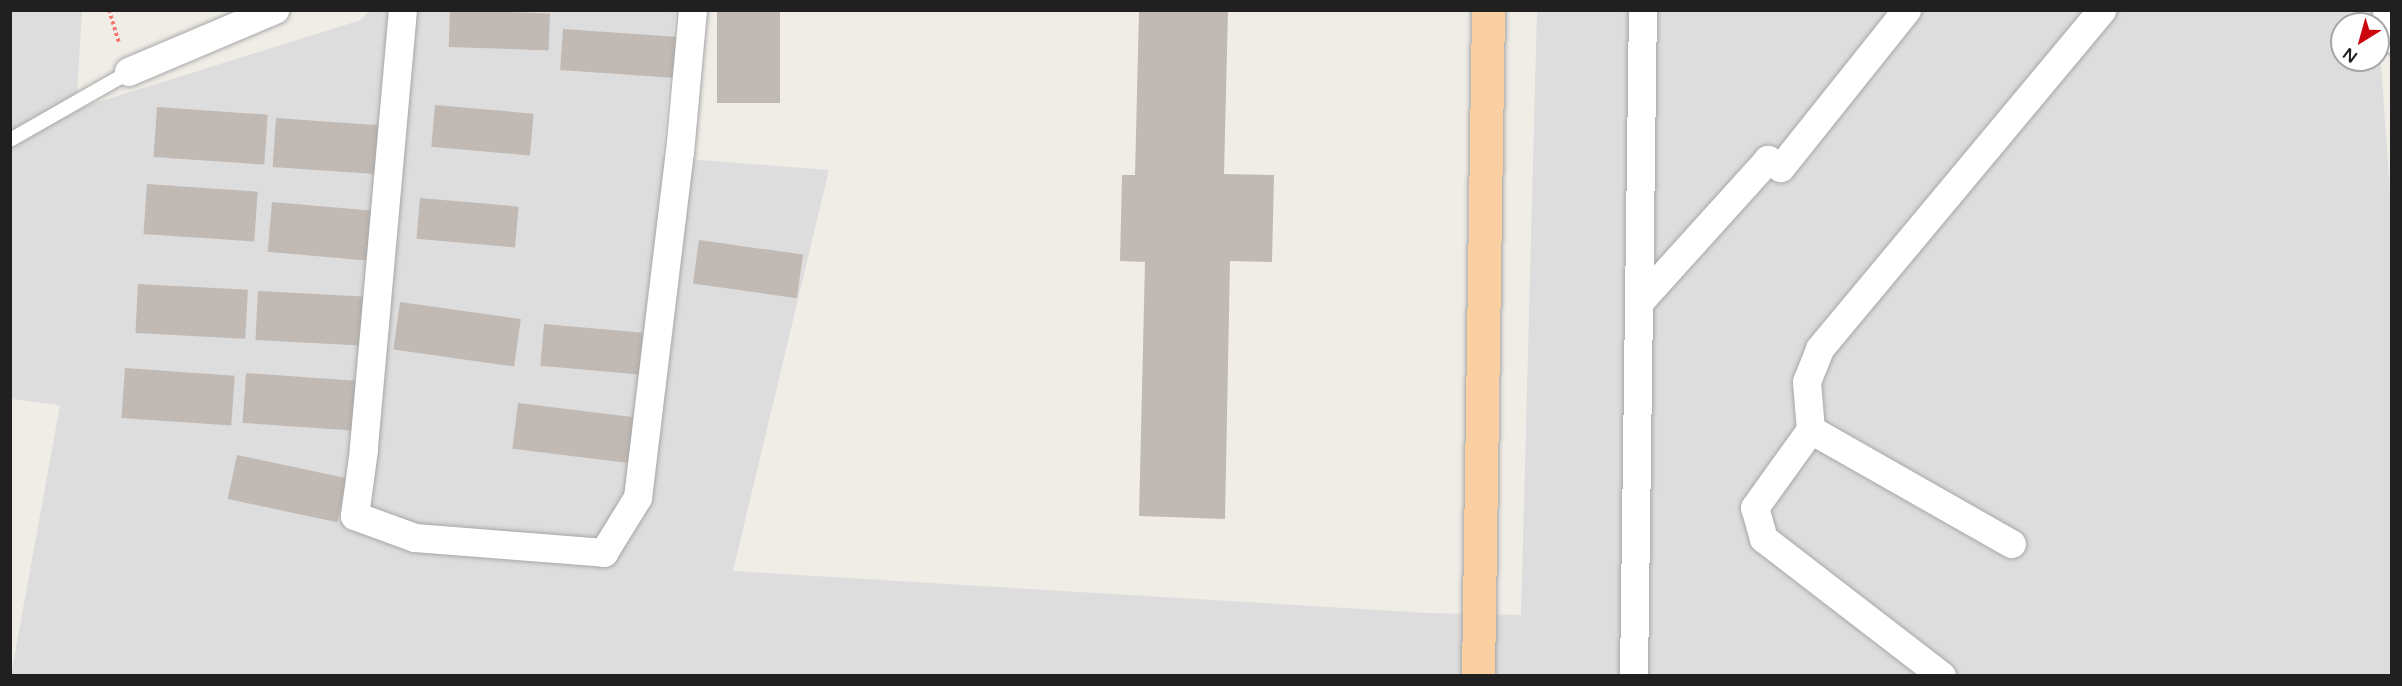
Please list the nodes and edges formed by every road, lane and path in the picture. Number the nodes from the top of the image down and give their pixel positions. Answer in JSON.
{"nodes":[{"id":1,"x":275,"y":10,"type":"edge"},
{"id":2,"x":403,"y":10,"type":"edge"},
{"id":3,"x":693,"y":10,"type":"edge"},
{"id":4,"x":1488,"y":10,"type":"edge"},
{"id":5,"x":1643,"y":10,"type":"edge"},
{"id":6,"x":1907,"y":10,"type":"edge"},
{"id":7,"x":2102,"y":10,"type":"edge"},
{"id":8,"x":2389,"y":10,"type":"edge"},
{"id":9,"x":2391,"y":36,"type":"edge"},
{"id":10,"x":129,"y":72,"type":"joint"},
{"id":11,"x":10,"y":140,"type":"edge"},
{"id":12,"x":1639,"y":303,"type":"junction"},
{"id":13,"x":1811,"y":430,"type":"junction"},
{"id":14,"x":2012,"y":544,"type":"dead end"},
{"id":15,"x":1478,"y":675,"type":"edge"},
{"id":16,"x":1634,"y":675,"type":"edge"},
{"id":17,"x":1942,"y":675,"type":"edge"}],
"edges":[{"from":1,"to":10,"type":"street"},
{"from":2,"to":3,"type":"street"},
{"from":4,"to":15,"type":"main road"},
{"from":5,"to":12,"type":"street"},
{"from":6,"to":12,"type":"street"},
{"from":7,"to":13,"type":"street"},
{"from":8,"to":9,"type":"street"},
{"from":10,"to":11,"type":"lane"},
{"from":12,"to":16,"type":"street"},
{"from":13,"to":14,"type":"street"},
{"from":13,"to":17,"type":"street"}]}
